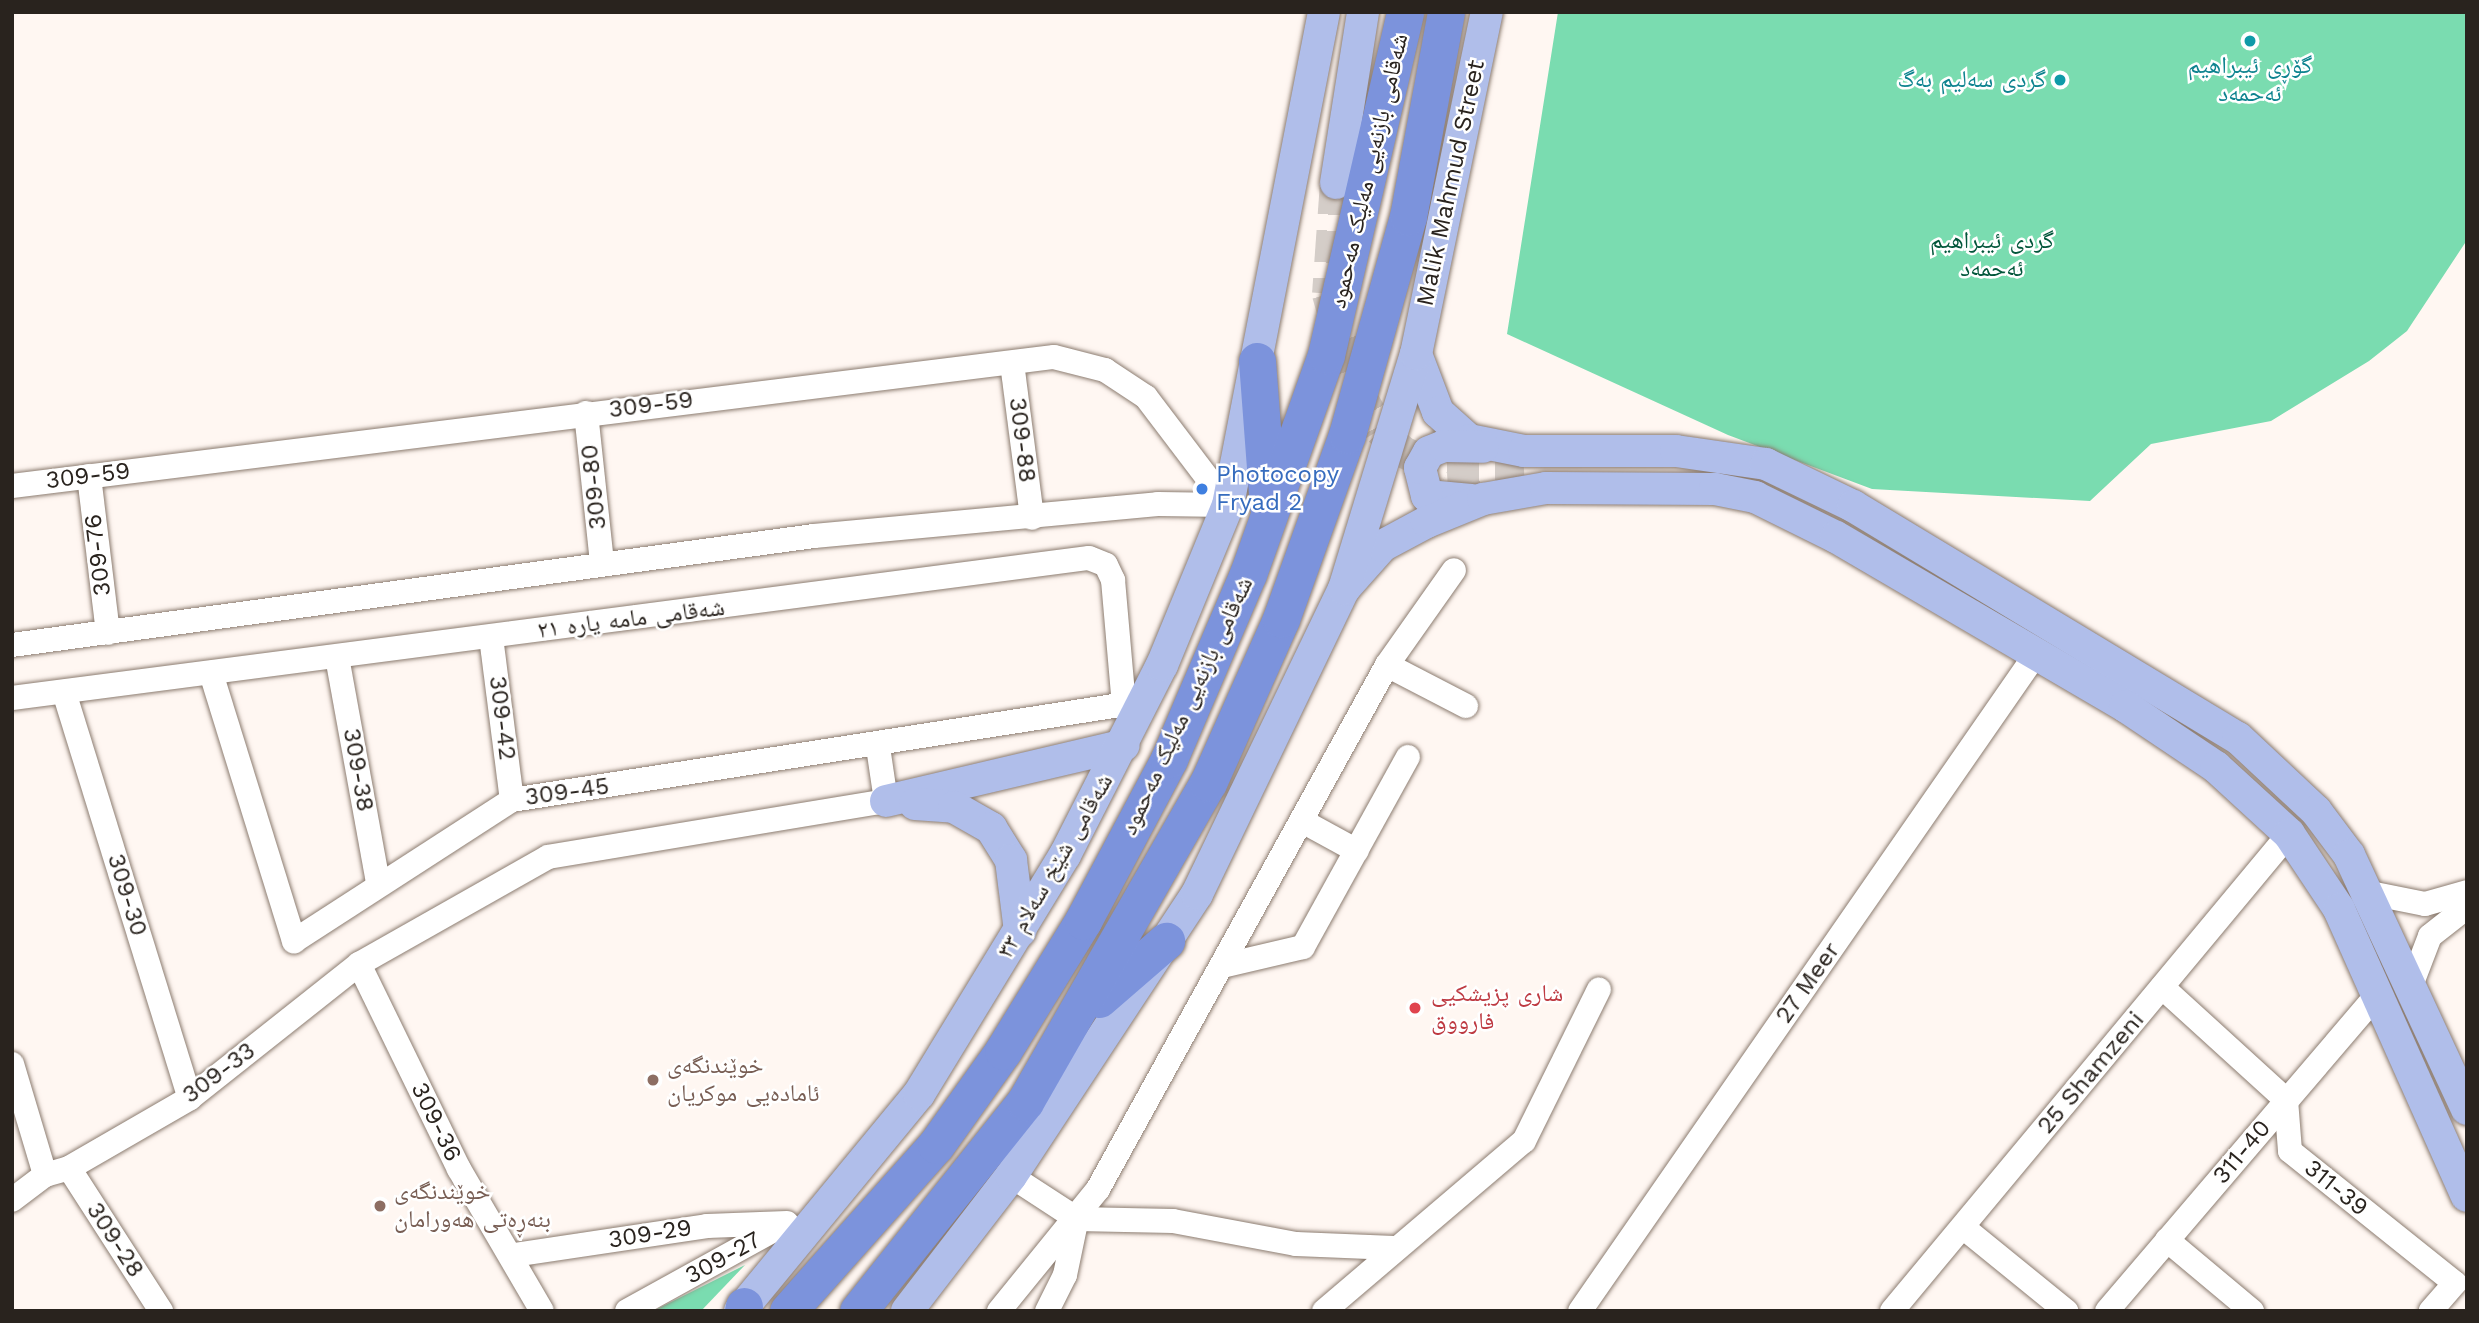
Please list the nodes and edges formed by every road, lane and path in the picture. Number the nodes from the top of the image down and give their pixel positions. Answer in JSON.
{"nodes":[{"id":1,"x":1324,"y":12,"type":"edge"},
{"id":2,"x":1363,"y":12,"type":"edge"},
{"id":3,"x":1405,"y":12,"type":"edge"},
{"id":4,"x":1446,"y":12,"type":"edge"},
{"id":5,"x":1487,"y":12,"type":"edge"},
{"id":6,"x":1336,"y":183,"type":"tunnel mouth"},
{"id":7,"x":1416,"y":354,"type":"junction"},
{"id":8,"x":1256,"y":361,"type":"junction"},
{"id":9,"x":1012,"y":363,"type":"junction"},
{"id":10,"x":586,"y":413,"type":"junction"},
{"id":11,"x":1488,"y":447,"type":"junction"},
{"id":12,"x":1524,"y":468,"type":"tunnel mouth"},
{"id":13,"x":89,"y":476,"type":"junction"},
{"id":14,"x":12,"y":486,"type":"edge"},
{"id":15,"x":1483,"y":499,"type":"junction"},
{"id":16,"x":1228,"y":505,"type":"junction"},
{"id":17,"x":1032,"y":518,"type":"junction"},
{"id":18,"x":1269,"y":518,"type":"junction"},
{"id":19,"x":603,"y":562,"type":"junction"},
{"id":20,"x":1454,"y":570,"type":"dead end"},
{"id":21,"x":1344,"y":589,"type":"junction"},
{"id":22,"x":108,"y":633,"type":"junction"},
{"id":23,"x":491,"y":637,"type":"junction"},
{"id":24,"x":12,"y":645,"type":"edge"},
{"id":25,"x":2036,"y":654,"type":"junction"},
{"id":26,"x":337,"y":657,"type":"junction"},
{"id":27,"x":1387,"y":665,"type":"junction"},
{"id":28,"x":211,"y":673,"type":"junction"},
{"id":29,"x":64,"y":692,"type":"junction"},
{"id":30,"x":12,"y":698,"type":"edge"},
{"id":31,"x":1135,"y":703,"type":"junction"},
{"id":32,"x":1466,"y":706,"type":"dead end"},
{"id":33,"x":1124,"y":746,"type":"junction"},
{"id":34,"x":2185,"y":746,"type":"junction"},
{"id":35,"x":878,"y":747,"type":"junction"},
{"id":36,"x":1408,"y":757,"type":"dead end"},
{"id":37,"x":512,"y":800,"type":"junction"},
{"id":38,"x":886,"y":801,"type":"junction"},
{"id":39,"x":1304,"y":822,"type":"junction"},
{"id":40,"x":2289,"y":834,"type":"junction"},
{"id":41,"x":1357,"y":851,"type":"junction"},
{"id":42,"x":378,"y":882,"type":"junction"},
{"id":43,"x":2370,"y":892,"type":"junction"},
{"id":44,"x":2467,"y":892,"type":"edge"},
{"id":45,"x":2467,"y":907,"type":"edge"},
{"id":46,"x":1020,"y":931,"type":"junction"},
{"id":47,"x":1166,"y":941,"type":"junction"},
{"id":48,"x":359,"y":964,"type":"junction"},
{"id":49,"x":1226,"y":965,"type":"junction"},
{"id":50,"x":2413,"y":983,"type":"junction"},
{"id":51,"x":2162,"y":987,"type":"junction"},
{"id":52,"x":1599,"y":989,"type":"dead end"},
{"id":53,"x":2378,"y":994,"type":"junction"},
{"id":54,"x":1077,"y":1018,"type":"junction"},
{"id":55,"x":12,"y":1064,"type":"edge"},
{"id":56,"x":190,"y":1098,"type":"junction"},
{"id":57,"x":2286,"y":1100,"type":"junction"},
{"id":58,"x":2467,"y":1109,"type":"edge"},
{"id":59,"x":69,"y":1168,"type":"junction"},
{"id":60,"x":45,"y":1175,"type":"junction"},
{"id":61,"x":1011,"y":1177,"type":"junction"},
{"id":62,"x":2467,"y":1196,"type":"edge"},
{"id":63,"x":12,"y":1200,"type":"edge"},
{"id":64,"x":821,"y":1215,"type":"junction"},
{"id":65,"x":1077,"y":1219,"type":"junction"},
{"id":66,"x":787,"y":1223,"type":"junction"},
{"id":67,"x":1964,"y":1228,"type":"junction"},
{"id":68,"x":2167,"y":1240,"type":"junction"},
{"id":69,"x":1394,"y":1248,"type":"junction"},
{"id":70,"x":514,"y":1255,"type":"junction"},
{"id":71,"x":1045,"y":1261,"type":"junction"},
{"id":72,"x":1065,"y":1275,"type":"junction"},
{"id":73,"x":743,"y":1309,"type":"edge"},
{"id":74,"x":161,"y":1311,"type":"edge"},
{"id":75,"x":542,"y":1311,"type":"edge"},
{"id":76,"x":627,"y":1311,"type":"edge"},
{"id":77,"x":788,"y":1311,"type":"edge"},
{"id":78,"x":858,"y":1311,"type":"edge"},
{"id":79,"x":907,"y":1311,"type":"edge"},
{"id":80,"x":999,"y":1311,"type":"edge"},
{"id":81,"x":1047,"y":1311,"type":"edge"},
{"id":82,"x":1324,"y":1311,"type":"edge"},
{"id":83,"x":1580,"y":1311,"type":"edge"},
{"id":84,"x":1892,"y":1311,"type":"edge"},
{"id":85,"x":2066,"y":1311,"type":"edge"},
{"id":86,"x":2107,"y":1311,"type":"edge"},
{"id":87,"x":2252,"y":1311,"type":"edge"},
{"id":88,"x":2431,"y":1311,"type":"edge"}],
"edges":[{"from":1,"to":8,"type":"main road","name":"شەقامی شێخ سەلام ٣٣"},
{"from":2,"to":6,"type":"main road"},
{"from":3,"to":18,"type":"highway","name":"شەقامی بازنەیی مەلیک مەحمود"},
{"from":4,"to":54,"type":"highway","name":"شەقامی بازنەیی مەلیک مەحمود"},
{"from":5,"to":7,"type":"main road","name":"Malik Mahmud Street"},
{"from":7,"to":11,"type":"main road"},
{"from":7,"to":21,"type":"main road","name":"Malik Mahmud Street"},
{"from":8,"to":16,"type":"main road","name":"شەقامی شێخ سەلام ٣٣"},
{"from":8,"to":18,"type":"highway"},
{"from":9,"to":10,"type":"street","name":"309-59"},
{"from":9,"to":16,"type":"street","name":"309-59"},
{"from":9,"to":17,"type":"street","name":"309-88"},
{"from":10,"to":13,"type":"street","name":"309-59"},
{"from":10,"to":19,"type":"street","name":"309-80"},
{"from":11,"to":15,"type":"main road"},
{"from":11,"to":43,"type":"main road"},
{"from":12,"to":34,"type":"main road"},
{"from":13,"to":14,"type":"street","name":"309-59"},
{"from":13,"to":22,"type":"street","name":"309-76"},
{"from":15,"to":21,"type":"main road"},
{"from":15,"to":25,"type":"main road"},
{"from":16,"to":17,"type":"street"},
{"from":16,"to":31,"type":"main road","name":"شەقامی شێخ سەلام ٣٣"},
{"from":17,"to":19,"type":"street"},
{"from":18,"to":77,"type":"highway","name":"شەقامی بازنەیی مەلیک مەحمود"},
{"from":19,"to":22,"type":"street"},
{"from":20,"to":27,"type":"street"},
{"from":21,"to":47,"type":"main road"},
{"from":22,"to":24,"type":"street"},
{"from":23,"to":26,"type":"street","name":"شەقامی مامە یارە ٢١"},
{"from":23,"to":31,"type":"street","name":"شەقامی مامە یارە ٢١"},
{"from":23,"to":37,"type":"street","name":"309-42"},
{"from":25,"to":34,"type":"main road"},
{"from":25,"to":83,"type":"street","name":"27 Meer"},
{"from":26,"to":28,"type":"street","name":"شەقامی مامە یارە ٢١"},
{"from":26,"to":42,"type":"street","name":"309-38"},
{"from":27,"to":32,"type":"street"},
{"from":27,"to":39,"type":"street"},
{"from":28,"to":29,"type":"street","name":"شەقامی مامە یارە ٢١"},
{"from":28,"to":42,"type":"street","name":"309-45"},
{"from":29,"to":30,"type":"street","name":"شەقامی مامە یارە ٢١"},
{"from":29,"to":56,"type":"street","name":"309-30"},
{"from":31,"to":33,"type":"main road","name":"شەقامی شێخ سەلام ٣٣"},
{"from":31,"to":35,"type":"street","name":"309-45"},
{"from":33,"to":38,"type":"main road"},
{"from":33,"to":46,"type":"main road","name":"شەقامی شێخ سەلام ٣٣"},
{"from":34,"to":40,"type":"main road"},
{"from":35,"to":37,"type":"street","name":"309-45"},
{"from":35,"to":38,"type":"street"},
{"from":36,"to":41,"type":"street"},
{"from":37,"to":42,"type":"street","name":"309-45"},
{"from":38,"to":46,"type":"main road"},
{"from":38,"to":48,"type":"street","name":"309-33"},
{"from":39,"to":41,"type":"street"},
{"from":39,"to":49,"type":"street"},
{"from":40,"to":51,"type":"street","name":"25 Shamzeni"},
{"from":40,"to":53,"type":"main road"},
{"from":41,"to":49,"type":"street"},
{"from":43,"to":44,"type":"street"},
{"from":43,"to":50,"type":"main road"},
{"from":45,"to":50,"type":"street"},
{"from":46,"to":64,"type":"main road","name":"شەقامی شێخ سەلام ٣٣"},
{"from":47,"to":54,"type":"highway"},
{"from":47,"to":61,"type":"main road"},
{"from":48,"to":56,"type":"street","name":"309-33"},
{"from":48,"to":70,"type":"street","name":"309-36"},
{"from":49,"to":65,"type":"street"},
{"from":50,"to":58,"type":"main road"},
{"from":51,"to":57,"type":"street"},
{"from":51,"to":67,"type":"street","name":"25 Shamzeni"},
{"from":52,"to":69,"type":"street"},
{"from":53,"to":57,"type":"street","name":"311-40"},
{"from":53,"to":62,"type":"main road"},
{"from":54,"to":78,"type":"highway","name":"شەقامی بازنەیی مەلیک مەحمود"},
{"from":55,"to":60,"type":"street"},
{"from":56,"to":59,"type":"street","name":"309-33"},
{"from":57,"to":68,"type":"street","name":"311-40"},
{"from":57,"to":88,"type":"street","name":"311-39"},
{"from":59,"to":60,"type":"street","name":"309-33"},
{"from":59,"to":74,"type":"street","name":"309-28"},
{"from":60,"to":63,"type":"street"},
{"from":61,"to":65,"type":"street"},
{"from":61,"to":79,"type":"main road"},
{"from":64,"to":66,"type":"street","name":"309-27"},
{"from":64,"to":73,"type":"main road","name":"شەقامی شێخ سەلام ٣٣"},
{"from":65,"to":69,"type":"street"},
{"from":65,"to":71,"type":"street"},
{"from":65,"to":72,"type":"street"},
{"from":66,"to":70,"type":"street","name":"309-29"},
{"from":66,"to":76,"type":"street","name":"309-27"},
{"from":67,"to":84,"type":"street","name":"25 Shamzeni"},
{"from":67,"to":85,"type":"street"},
{"from":68,"to":86,"type":"street","name":"311-40"},
{"from":68,"to":87,"type":"street"},
{"from":69,"to":82,"type":"street"},
{"from":70,"to":75,"type":"street","name":"309-36"},
{"from":71,"to":72,"type":"street"},
{"from":71,"to":80,"type":"street"},
{"from":72,"to":81,"type":"street"}]}
